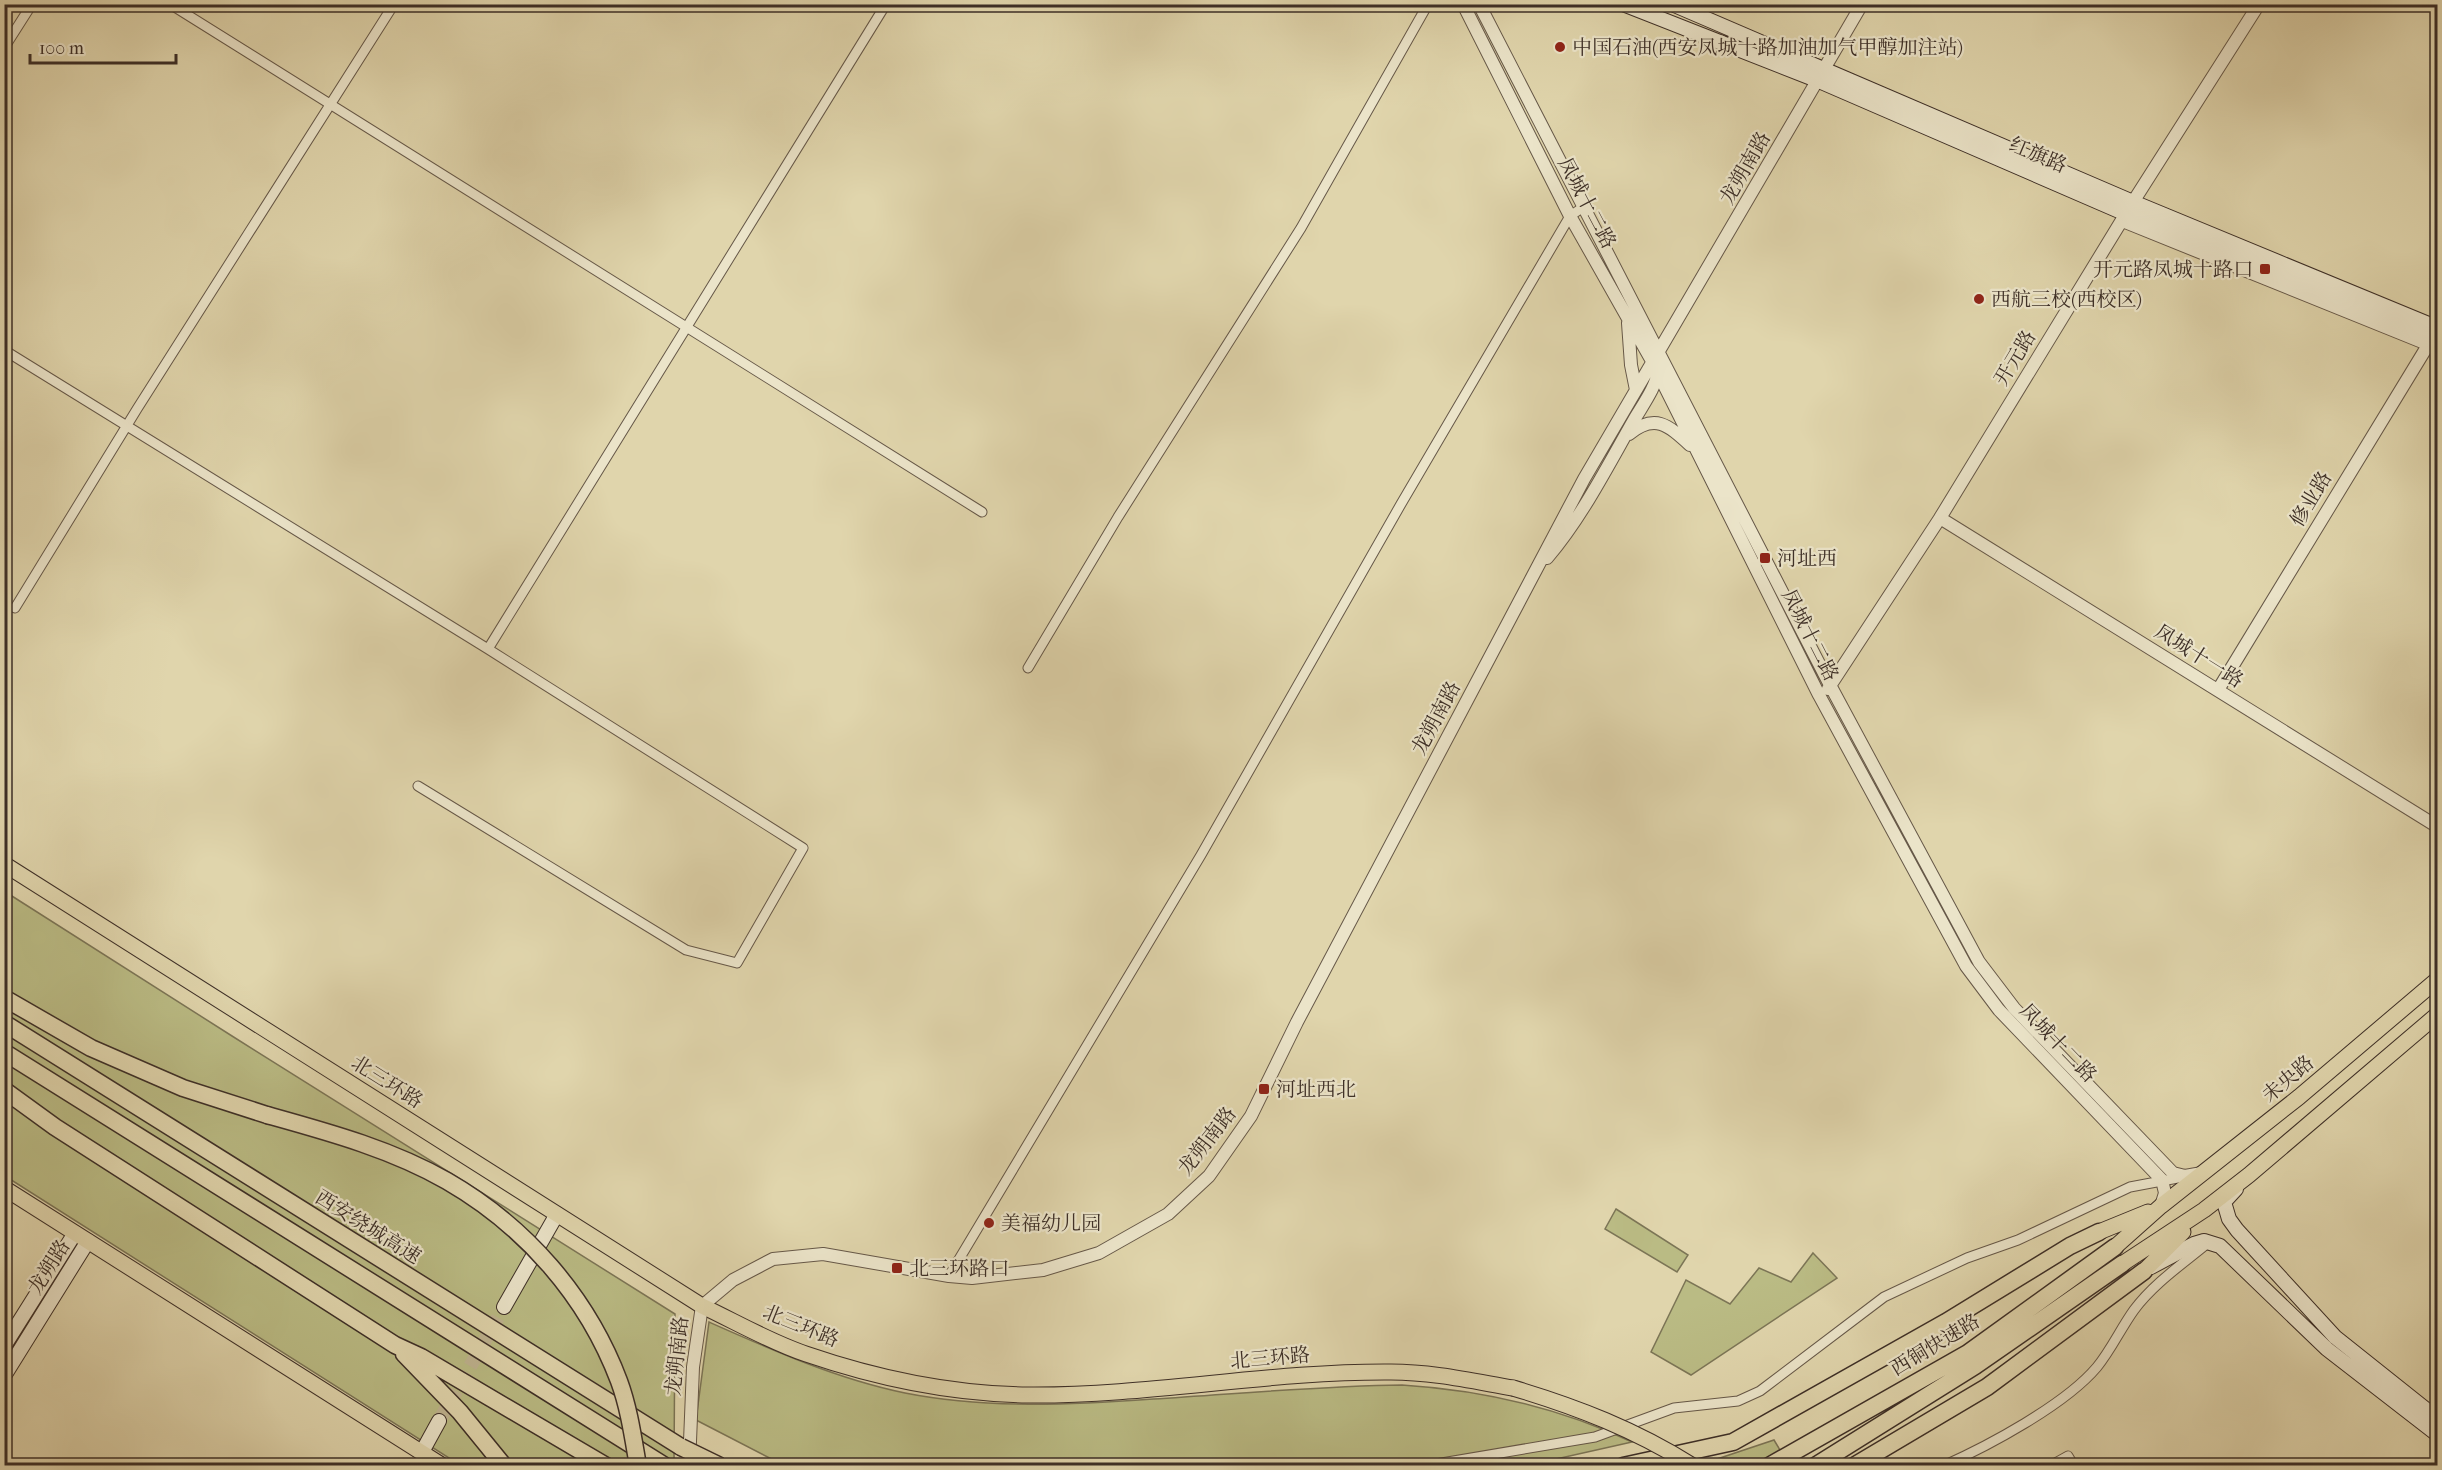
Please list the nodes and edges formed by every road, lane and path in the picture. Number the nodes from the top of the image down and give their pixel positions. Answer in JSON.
{"nodes":[{"id":1,"x":32,"y":4,"type":"edge"},
{"id":2,"x":170,"y":4,"type":"edge"},
{"id":3,"x":394,"y":4,"type":"edge"},
{"id":4,"x":886,"y":4,"type":"edge"},
{"id":5,"x":1428,"y":4,"type":"edge"},
{"id":6,"x":1463,"y":4,"type":"edge"},
{"id":7,"x":1479,"y":4,"type":"edge"},
{"id":8,"x":1623,"y":4,"type":"edge"},
{"id":9,"x":1672,"y":4,"type":"edge"},
{"id":10,"x":1862,"y":4,"type":"edge"},
{"id":11,"x":2259,"y":4,"type":"edge"},
{"id":12,"x":4,"y":48,"type":"edge"},
{"id":13,"x":1822,"y":76,"type":"junction"},
{"id":14,"x":330,"y":105,"type":"junction"},
{"id":15,"x":1582,"y":208,"type":"junction"},
{"id":16,"x":2127,"y":213,"type":"junction"},
{"id":17,"x":1570,"y":216,"type":"junction"},
{"id":18,"x":1628,"y":319,"type":"junction"},
{"id":19,"x":687,"y":327,"type":"junction"},
{"id":20,"x":2435,"y":338,"type":"edge"},
{"id":21,"x":4,"y":350,"type":"edge"},
{"id":22,"x":1656,"y":356,"type":"junction"},
{"id":23,"x":1658,"y":375,"type":"junction"},
{"id":24,"x":1636,"y":390,"type":"junction"},
{"id":25,"x":127,"y":425,"type":"junction"},
{"id":26,"x":1623,"y":438,"type":"junction"},
{"id":27,"x":1695,"y":449,"type":"junction"},
{"id":28,"x":982,"y":512,"type":"dead end"},
{"id":29,"x":1940,"y":518,"type":"junction"},
{"id":30,"x":1539,"y":568,"type":"junction"},
{"id":31,"x":15,"y":608,"type":"dead end"},
{"id":32,"x":488,"y":649,"type":"junction"},
{"id":33,"x":1028,"y":668,"type":"dead end"},
{"id":34,"x":1830,"y":685,"type":"junction"},
{"id":35,"x":2218,"y":690,"type":"junction"},
{"id":36,"x":1821,"y":700,"type":"junction"},
{"id":37,"x":418,"y":786,"type":"dead end"},
{"id":38,"x":2438,"y":827,"type":"edge"},
{"id":39,"x":4,"y":864,"type":"edge"},
{"id":40,"x":2438,"y":979,"type":"edge"},
{"id":41,"x":4,"y":998,"type":"edge"},
{"id":42,"x":2438,"y":1014,"type":"edge"},
{"id":43,"x":4,"y":1023,"type":"edge"},
{"id":44,"x":4,"y":1052,"type":"edge"},
{"id":45,"x":4,"y":1090,"type":"edge"},
{"id":46,"x":2206,"y":1172,"type":"junction"},
{"id":47,"x":2249,"y":1175,"type":"junction"},
{"id":48,"x":2185,"y":1176,"type":"junction"},
{"id":49,"x":2162,"y":1180,"type":"junction"},
{"id":50,"x":4,"y":1188,"type":"edge"},
{"id":51,"x":2162,"y":1206,"type":"junction"},
{"id":52,"x":2204,"y":1210,"type":"junction"},
{"id":53,"x":557,"y":1214,"type":"junction"},
{"id":54,"x":2099,"y":1232,"type":"joint"},
{"id":55,"x":82,"y":1237,"type":"junction"},
{"id":56,"x":2209,"y":1242,"type":"junction"},
{"id":57,"x":2115,"y":1247,"type":"joint"},
{"id":58,"x":2122,"y":1264,"type":"joint"},
{"id":59,"x":2144,"y":1271,"type":"junction"},
{"id":60,"x":949,"y":1276,"type":"junction"},
{"id":61,"x":702,"y":1306,"type":"junction"},
{"id":62,"x":504,"y":1307,"type":"tunnel mouth"},
{"id":63,"x":395,"y":1345,"type":"junction"},
{"id":64,"x":4,"y":1346,"type":"edge"},
{"id":65,"x":4,"y":1376,"type":"edge"},
{"id":66,"x":2438,"y":1419,"type":"edge"},
{"id":67,"x":439,"y":1421,"type":"tunnel mouth"},
{"id":68,"x":2438,"y":1435,"type":"edge"},
{"id":69,"x":1733,"y":1442,"type":"junction"},
{"id":70,"x":681,"y":1447,"type":"junction"},
{"id":71,"x":422,"y":1452,"type":"junction"},
{"id":72,"x":662,"y":1463,"type":"edge"},
{"id":73,"x":443,"y":1466,"type":"edge"},
{"id":74,"x":504,"y":1466,"type":"edge"},
{"id":75,"x":606,"y":1466,"type":"edge"},
{"id":76,"x":638,"y":1466,"type":"edge"},
{"id":77,"x":689,"y":1466,"type":"edge"},
{"id":78,"x":711,"y":1466,"type":"edge"},
{"id":79,"x":720,"y":1466,"type":"edge"},
{"id":80,"x":1424,"y":1466,"type":"edge"},
{"id":81,"x":1623,"y":1466,"type":"edge"},
{"id":82,"x":1658,"y":1466,"type":"edge"},
{"id":83,"x":1693,"y":1466,"type":"edge"},
{"id":84,"x":1769,"y":1466,"type":"edge"},
{"id":85,"x":1815,"y":1466,"type":"edge"},
{"id":86,"x":1854,"y":1466,"type":"edge"},
{"id":87,"x":1942,"y":1466,"type":"edge"},
{"id":88,"x":2050,"y":1466,"type":"edge"},
{"id":89,"x":2074,"y":1466,"type":"edge"}],
"edges":[{"from":1,"to":12,"type":"street"},
{"from":2,"to":14,"type":"street"},
{"from":3,"to":14,"type":"street"},
{"from":4,"to":19,"type":"street"},
{"from":5,"to":33,"type":"street"},
{"from":6,"to":17,"type":"street","name":"凤城十二路"},
{"from":7,"to":15,"type":"street","name":"凤城十二路"},
{"from":8,"to":13,"type":"main road","name":"红旗路"},
{"from":9,"to":13,"type":"main road","name":"红旗路"},
{"from":10,"to":13,"type":"street","name":"龙朔南路"},
{"from":11,"to":16,"type":"street","name":"开元路"},
{"from":13,"to":16,"type":"main road","name":"红旗路"},
{"from":13,"to":22,"type":"street","name":"龙朔南路"},
{"from":14,"to":19,"type":"street"},
{"from":14,"to":25,"type":"street"},
{"from":15,"to":17,"type":"street"},
{"from":15,"to":22,"type":"street","name":"凤城十二路"},
{"from":16,"to":20,"type":"main road","name":"红旗路"},
{"from":16,"to":20,"type":"street"},
{"from":16,"to":29,"type":"street","name":"开元路"},
{"from":17,"to":18,"type":"street","name":"凤城十二路"},
{"from":17,"to":60,"type":"street"},
{"from":18,"to":22,"type":"street","name":"凤城十二路"},
{"from":18,"to":24,"type":"street"},
{"from":19,"to":28,"type":"street"},
{"from":19,"to":32,"type":"street"},
{"from":20,"to":35,"type":"street","name":"修业路"},
{"from":21,"to":25,"type":"street"},
{"from":22,"to":23,"type":"street","name":"凤城十二路"},
{"from":22,"to":24,"type":"street","name":"龙朔南路"},
{"from":22,"to":34,"type":"street","name":"凤城十二路"},
{"from":23,"to":26,"type":"street","name":"龙朔南路"},
{"from":23,"to":27,"type":"street","name":"凤城十二路"},
{"from":24,"to":30,"type":"street","name":"龙朔南路"},
{"from":25,"to":31,"type":"street"},
{"from":25,"to":32,"type":"street"},
{"from":26,"to":27,"type":"street"},
{"from":26,"to":30,"type":"street","name":"龙朔南路"},
{"from":27,"to":36,"type":"street","name":"凤城十二路"},
{"from":29,"to":34,"type":"street","name":"开元路"},
{"from":29,"to":35,"type":"street","name":"凤城十一路"},
{"from":30,"to":60,"type":"street","name":"龙朔南路"},
{"from":32,"to":37,"type":"street"},
{"from":34,"to":36,"type":"street","name":"开元路"},
{"from":34,"to":48,"type":"street","name":"凤城十二路"},
{"from":35,"to":38,"type":"street","name":"凤城十一路"},
{"from":36,"to":49,"type":"street","name":"凤城十二路"},
{"from":39,"to":53,"type":"main road","name":"北三环路"},
{"from":40,"to":46,"type":"main road","name":"未央路"},
{"from":41,"to":76,"type":"highway","bridge":true},
{"from":42,"to":47,"type":"main road"},
{"from":43,"to":70,"type":"highway","name":"西安绕城高速"},
{"from":44,"to":72,"type":"highway"},
{"from":45,"to":63,"type":"highway"},
{"from":46,"to":48,"type":"street"},
{"from":46,"to":51,"type":"main road","name":"未央路"},
{"from":47,"to":52,"type":"main road"},
{"from":47,"to":66,"type":"main road"},
{"from":48,"to":49,"type":"street"},
{"from":49,"to":51,"type":"street"},
{"from":49,"to":80,"type":"street"},
{"from":50,"to":55,"type":"main road"},
{"from":51,"to":54,"type":"main road"},
{"from":51,"to":57,"type":"main road"},
{"from":52,"to":58,"type":"main road"},
{"from":52,"to":59,"type":"main road"},
{"from":53,"to":61,"type":"main road","name":"北三环路"},
{"from":53,"to":62,"type":"main road"},
{"from":54,"to":69,"type":"highway"},
{"from":55,"to":64,"type":"main road","name":"龙朔路"},
{"from":55,"to":65,"type":"main road","name":"龙朔路"},
{"from":55,"to":71,"type":"main road"},
{"from":56,"to":59,"type":"main road"},
{"from":56,"to":68,"type":"main road"},
{"from":56,"to":87,"type":"street"},
{"from":57,"to":84,"type":"highway","name":"西铜快速路"},
{"from":58,"to":85,"type":"highway","name":"西铜快速路"},
{"from":59,"to":86,"type":"highway"},
{"from":60,"to":61,"type":"street","name":"龙朔南路"},
{"from":61,"to":77,"type":"street","name":"龙朔南路"},
{"from":61,"to":83,"type":"main road","name":"北三环路","bridge":true},
{"from":63,"to":74,"type":"highway"},
{"from":63,"to":75,"type":"highway"},
{"from":67,"to":71,"type":"main road"},
{"from":69,"to":81,"type":"highway"},
{"from":69,"to":82,"type":"highway"},
{"from":70,"to":78,"type":"highway","name":"西安绕城高速","bridge":true},
{"from":70,"to":79,"type":"highway","bridge":true},
{"from":71,"to":73,"type":"main road"},
{"from":88,"to":89,"type":"street"}]}
